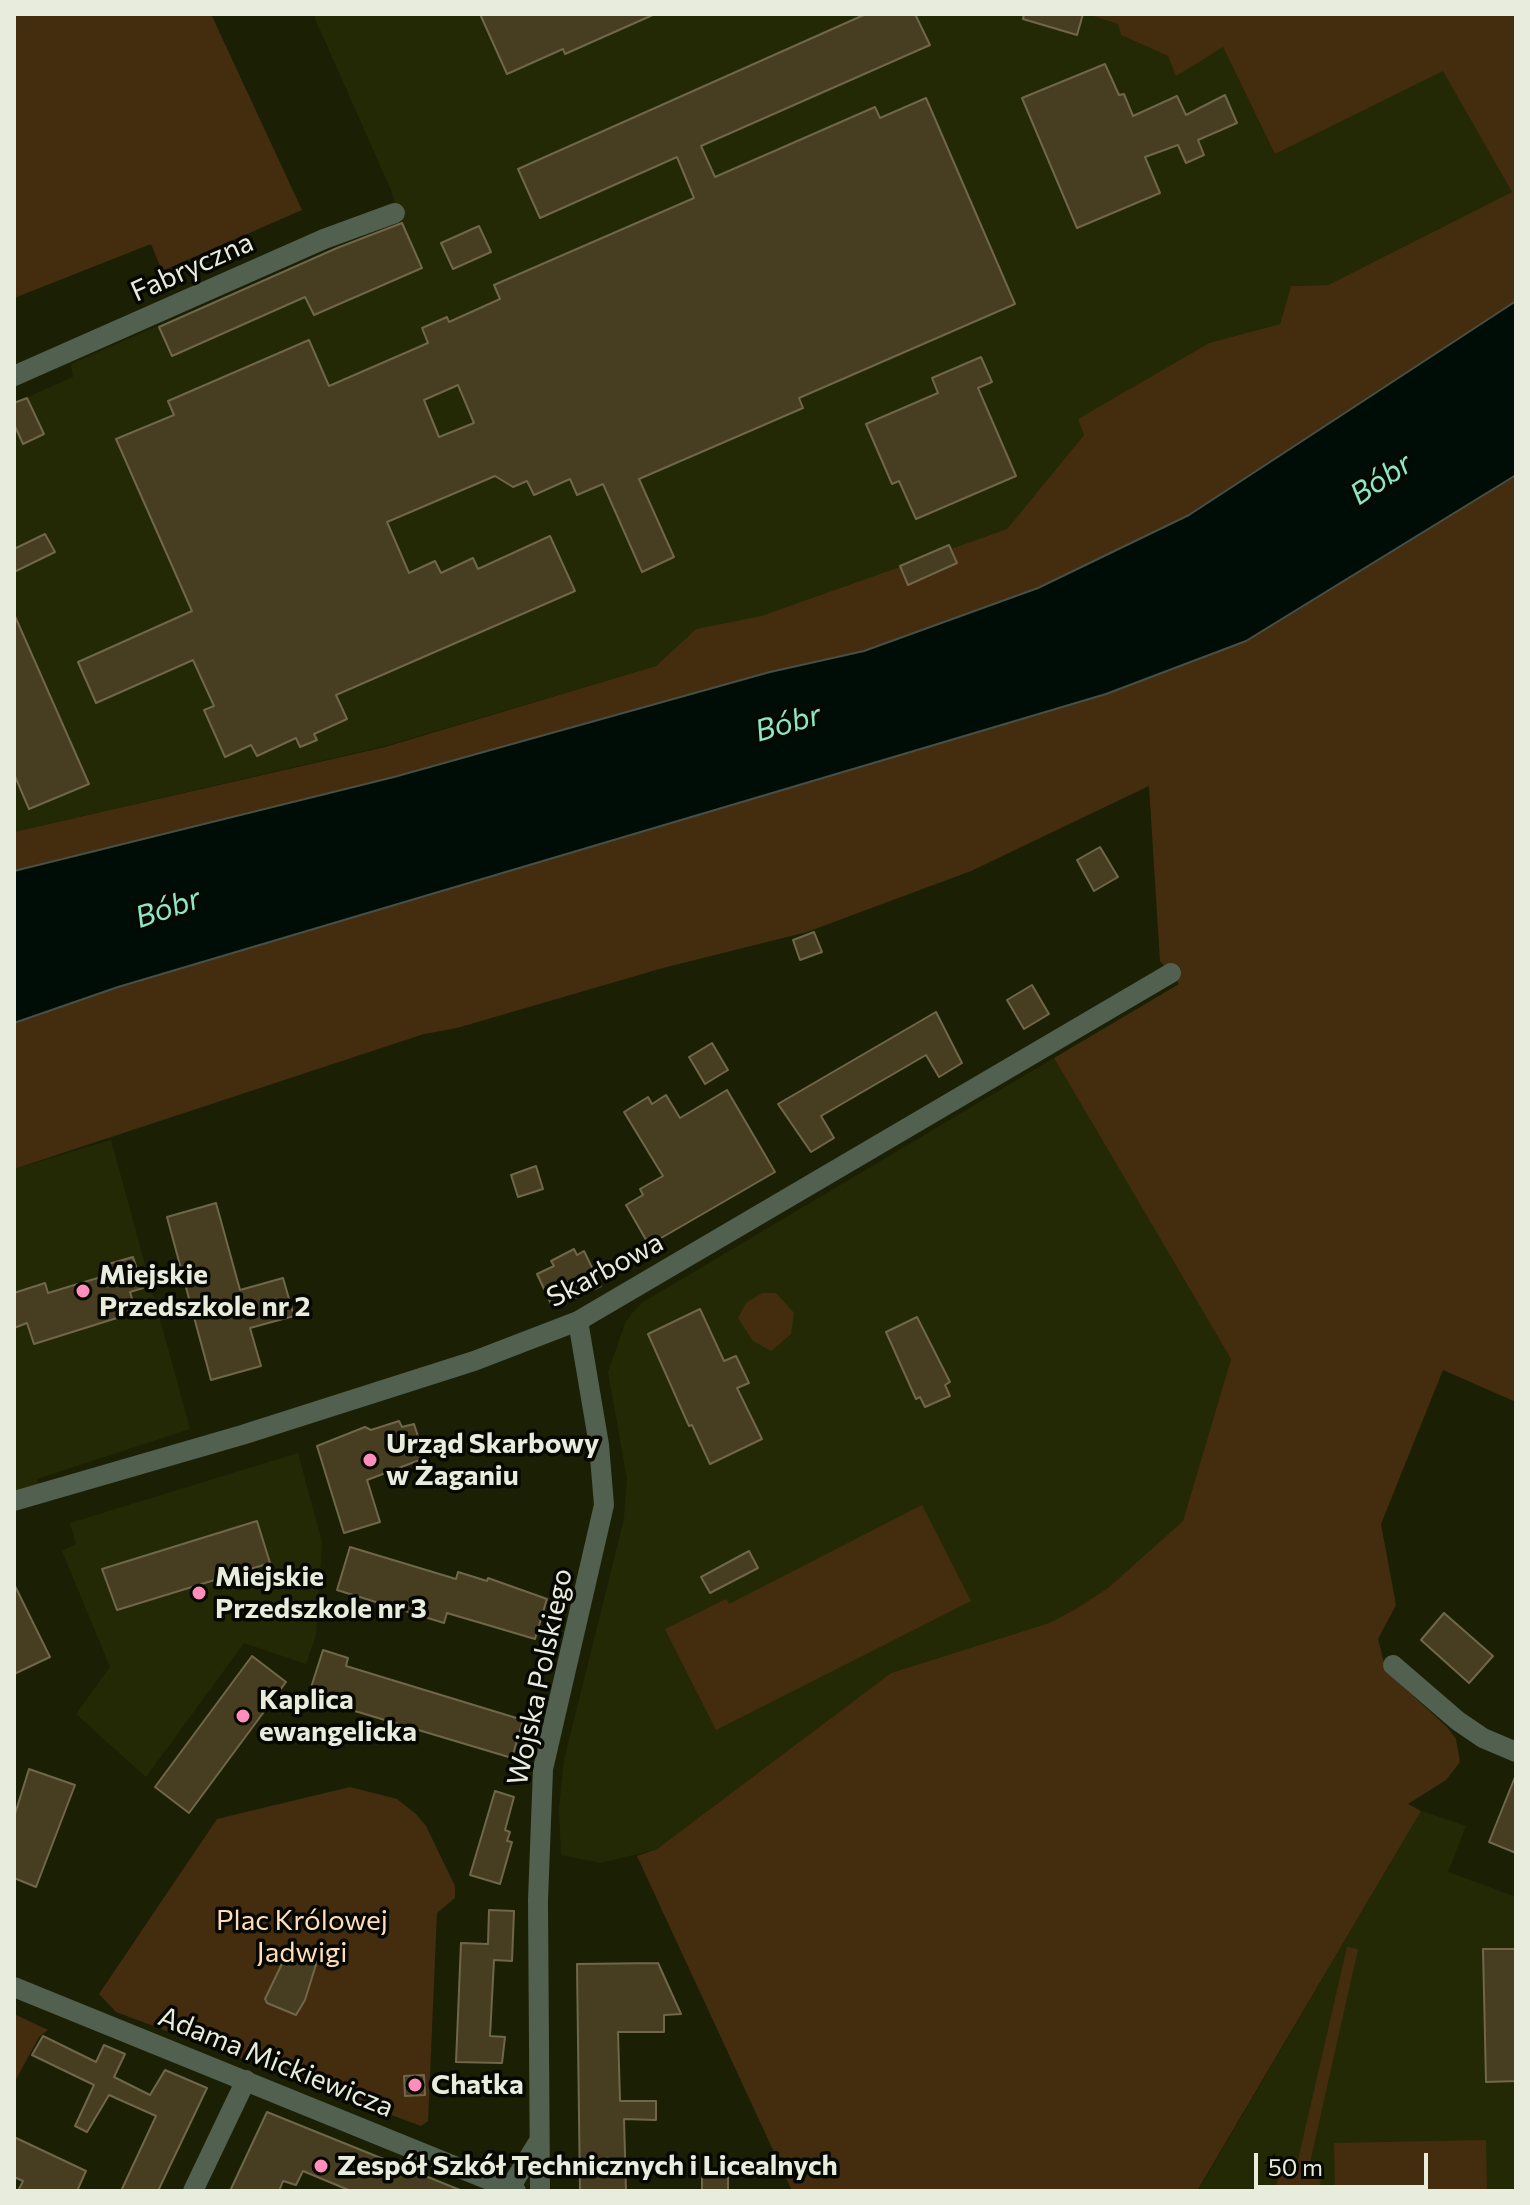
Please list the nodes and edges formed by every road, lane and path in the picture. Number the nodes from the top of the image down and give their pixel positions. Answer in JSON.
{"nodes":[{"id":1,"x":395,"y":213,"type":"dead end"},
{"id":2,"x":14,"y":376,"type":"edge"},
{"id":3,"x":1171,"y":973,"type":"dead end"},
{"id":4,"x":578,"y":1321,"type":"junction"},
{"id":5,"x":14,"y":1501,"type":"edge"},
{"id":6,"x":1393,"y":1665,"type":"dead end"},
{"id":7,"x":1516,"y":1752,"type":"edge"},
{"id":8,"x":14,"y":1987,"type":"edge"},
{"id":9,"x":246,"y":2080,"type":"junction"},
{"id":10,"x":539,"y":2141,"type":"junction"},
{"id":11,"x":511,"y":2190,"type":"edge"},
{"id":12,"x":193,"y":2191,"type":"edge"},
{"id":13,"x":540,"y":2191,"type":"edge"}],
"edges":[{"from":1,"to":2,"type":"street","name":"Fabryczna"},
{"from":3,"to":4,"type":"street","name":"Skarbowa"},
{"from":4,"to":5,"type":"street","name":"Skarbowa"},
{"from":4,"to":10,"type":"street","name":"Wojska Polskiego"},
{"from":6,"to":7,"type":"street"},
{"from":8,"to":9,"type":"street","name":"Adama Mickiewicza"},
{"from":9,"to":11,"type":"street","name":"Adama Mickiewicza"},
{"from":9,"to":12,"type":"street"},
{"from":10,"to":11,"type":"street"},
{"from":10,"to":13,"type":"street","name":"Wojska Polskiego"}]}
